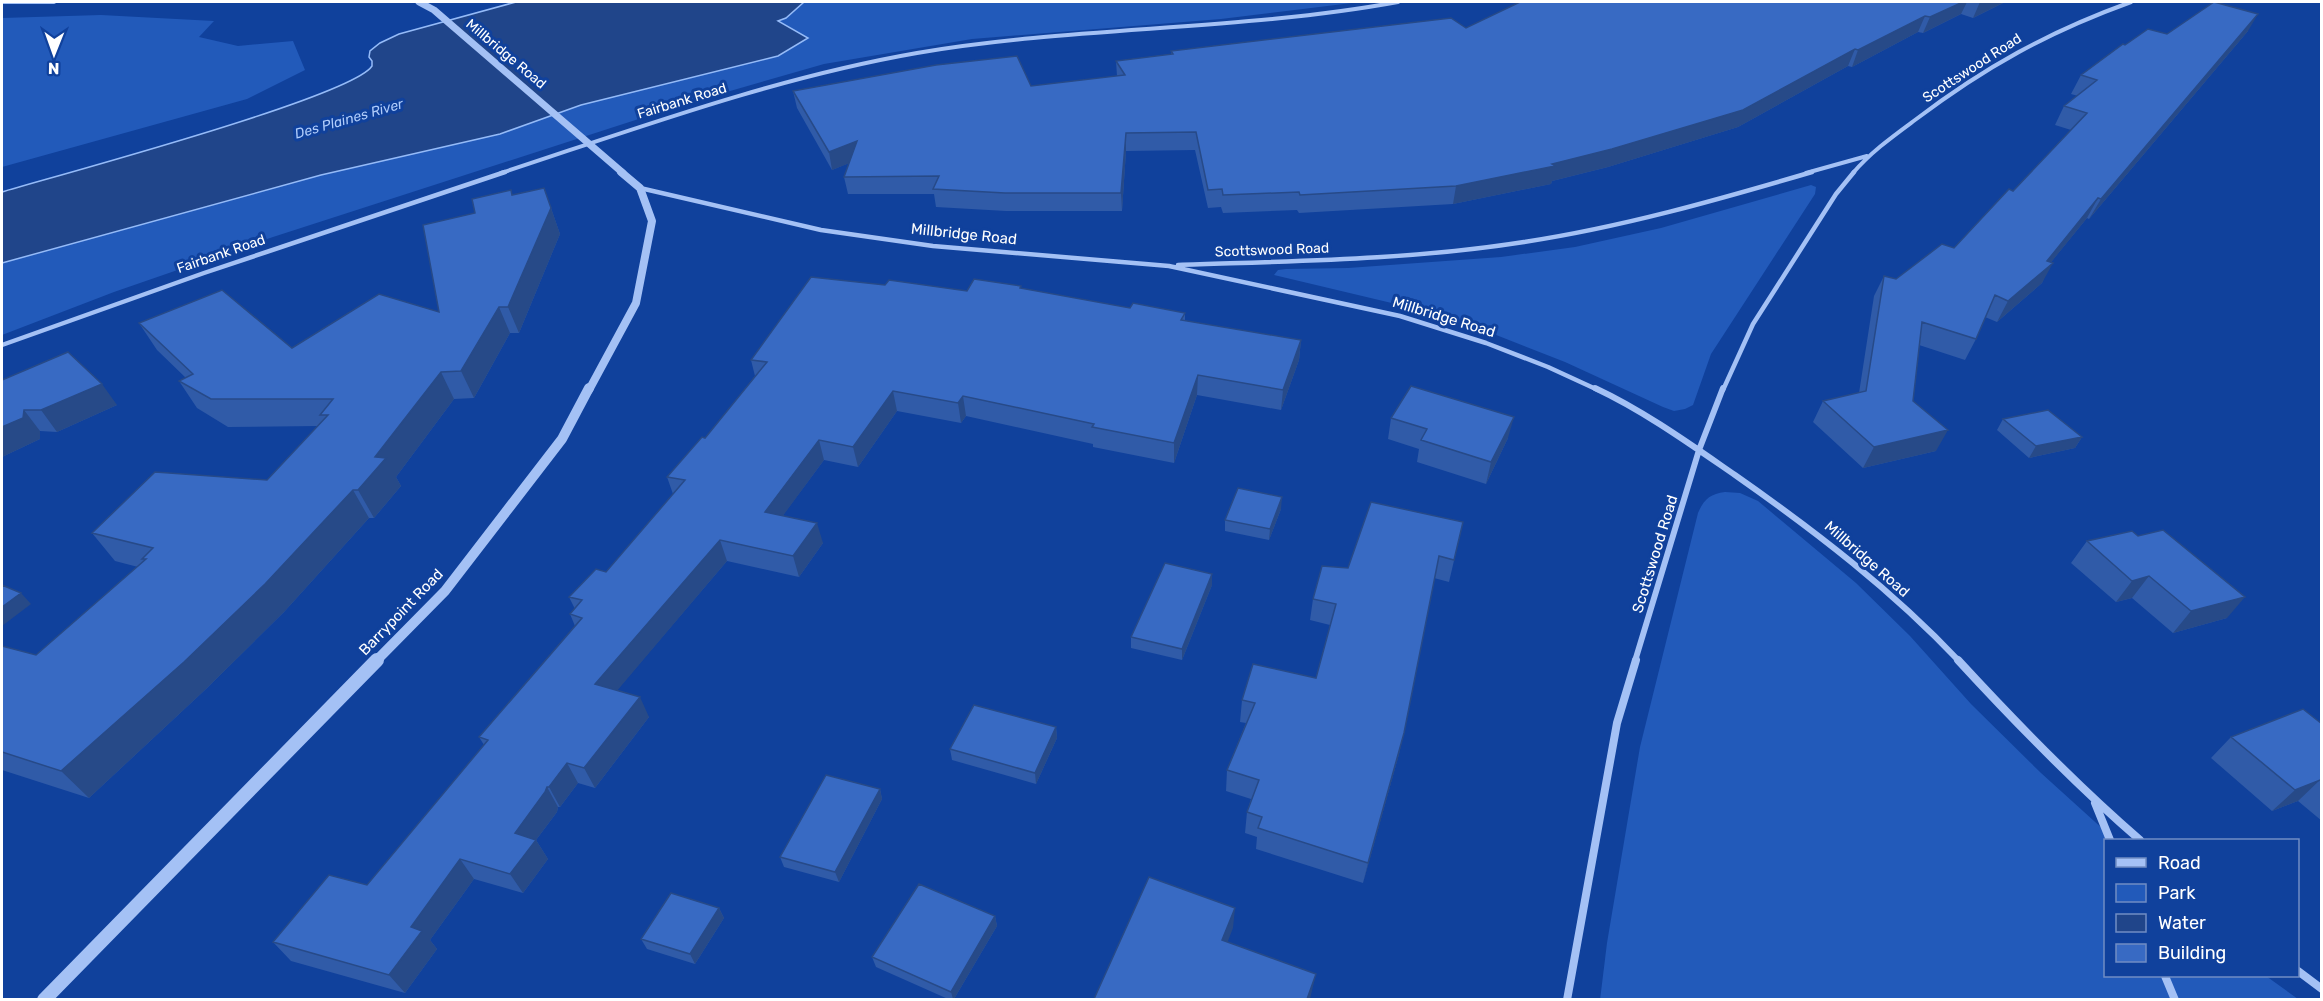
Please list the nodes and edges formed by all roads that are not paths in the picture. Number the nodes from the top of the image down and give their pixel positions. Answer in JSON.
{"nodes":[{"id":1,"x":2,"y":2,"type":"edge"},
{"id":2,"x":54,"y":2,"type":"edge"},
{"id":3,"x":418,"y":2,"type":"edge"},
{"id":4,"x":1398,"y":2,"type":"edge"},
{"id":5,"x":2131,"y":2,"type":"edge"},
{"id":6,"x":574,"y":129,"type":"joint"},
{"id":7,"x":591,"y":143,"type":"junction"},
{"id":8,"x":1868,"y":156,"type":"junction"},
{"id":9,"x":640,"y":188,"type":"junction"},
{"id":10,"x":1168,"y":266,"type":"junction"},
{"id":11,"x":2,"y":345,"type":"edge"},
{"id":12,"x":1699,"y":450,"type":"junction"},
{"id":13,"x":2093,"y":799,"type":"junction"},
{"id":14,"x":2110,"y":839,"type":"edge"},
{"id":15,"x":2139,"y":839,"type":"edge"},
{"id":16,"x":2299,"y":972,"type":"edge"},
{"id":17,"x":2166,"y":977,"type":"edge"},
{"id":18,"x":2322,"y":989,"type":"edge"},
{"id":19,"x":44,"y":999,"type":"edge"},
{"id":20,"x":1567,"y":999,"type":"edge"},
{"id":21,"x":2175,"y":999,"type":"edge"}],
"edges":[{"from":1,"to":2,"type":"street"},
{"from":3,"to":6,"type":"street","name":"Millbridge Road"},
{"from":4,"to":7,"type":"street","name":"Fairbank Road"},
{"from":5,"to":8,"type":"street","name":"Scottswood Road"},
{"from":6,"to":7,"type":"street","name":"Barrypoint Road"},
{"from":7,"to":9,"type":"street","name":"Barrypoint Road"},
{"from":7,"to":11,"type":"street","name":"Fairbank Road"},
{"from":8,"to":10,"type":"street","name":"Scottswood Road"},
{"from":8,"to":12,"type":"street","name":"Scottswood Road"},
{"from":9,"to":10,"type":"street","name":"Millbridge Road"},
{"from":9,"to":19,"type":"street","name":"Barrypoint Road"},
{"from":10,"to":12,"type":"street","name":"Millbridge Road"},
{"from":12,"to":13,"type":"street","name":"Millbridge Road"},
{"from":12,"to":20,"type":"street","name":"Scottswood Road"},
{"from":13,"to":14,"type":"street","name":"Millbridge Road"},
{"from":13,"to":15,"type":"street","name":"Millbridge Road"},
{"from":16,"to":18,"type":"street"},
{"from":17,"to":21,"type":"street"}]}
